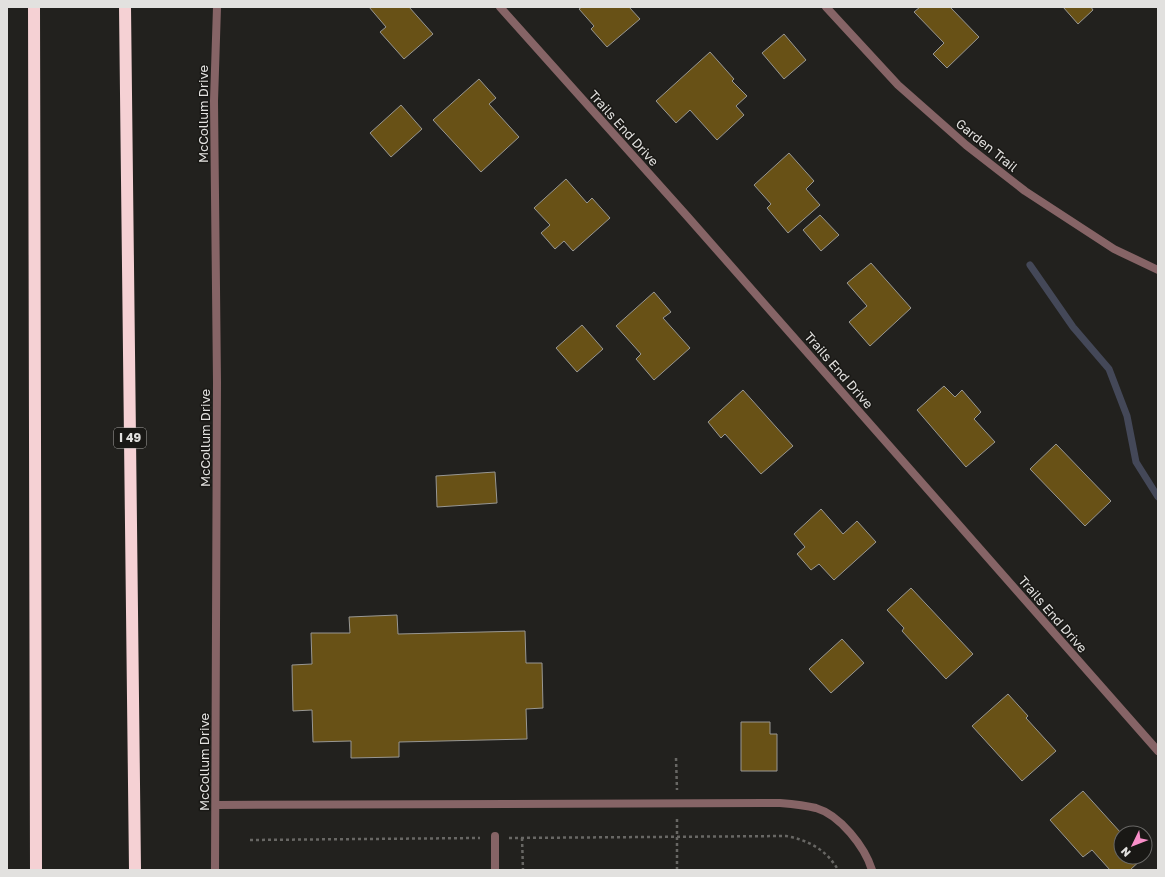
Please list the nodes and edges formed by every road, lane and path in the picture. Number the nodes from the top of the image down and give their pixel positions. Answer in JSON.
{"nodes":[{"id":1,"x":34,"y":7,"type":"edge"},
{"id":2,"x":125,"y":7,"type":"edge"},
{"id":3,"x":217,"y":7,"type":"edge"},
{"id":4,"x":500,"y":7,"type":"edge"},
{"id":5,"x":826,"y":7,"type":"edge"},
{"id":6,"x":1158,"y":270,"type":"edge"},
{"id":7,"x":1158,"y":752,"type":"edge"},
{"id":8,"x":216,"y":805,"type":"junction"},
{"id":9,"x":495,"y":837,"type":"junction"},
{"id":10,"x":522,"y":838,"type":"junction"},
{"id":11,"x":250,"y":840,"type":"dead end"},
{"id":12,"x":36,"y":870,"type":"edge"},
{"id":13,"x":135,"y":870,"type":"edge"},
{"id":14,"x":215,"y":870,"type":"edge"},
{"id":15,"x":495,"y":870,"type":"edge"},
{"id":16,"x":523,"y":870,"type":"edge"},
{"id":17,"x":838,"y":870,"type":"edge"},
{"id":18,"x":872,"y":870,"type":"edge"}],
"edges":[{"from":1,"to":12,"type":"highway"},
{"from":2,"to":13,"type":"highway","number":"I 49"},
{"from":3,"to":8,"type":"street","name":"McCollum Drive"},
{"from":4,"to":7,"type":"street","name":"Trails End Drive"},
{"from":5,"to":6,"type":"street","name":"Garden Trail"},
{"from":8,"to":14,"type":"street","name":"McCollum Drive"},
{"from":8,"to":18,"type":"street"},
{"from":9,"to":10,"type":"path"},
{"from":9,"to":11,"type":"path"},
{"from":9,"to":15,"type":"street"},
{"from":10,"to":16,"type":"path"},
{"from":10,"to":17,"type":"path"}]}
